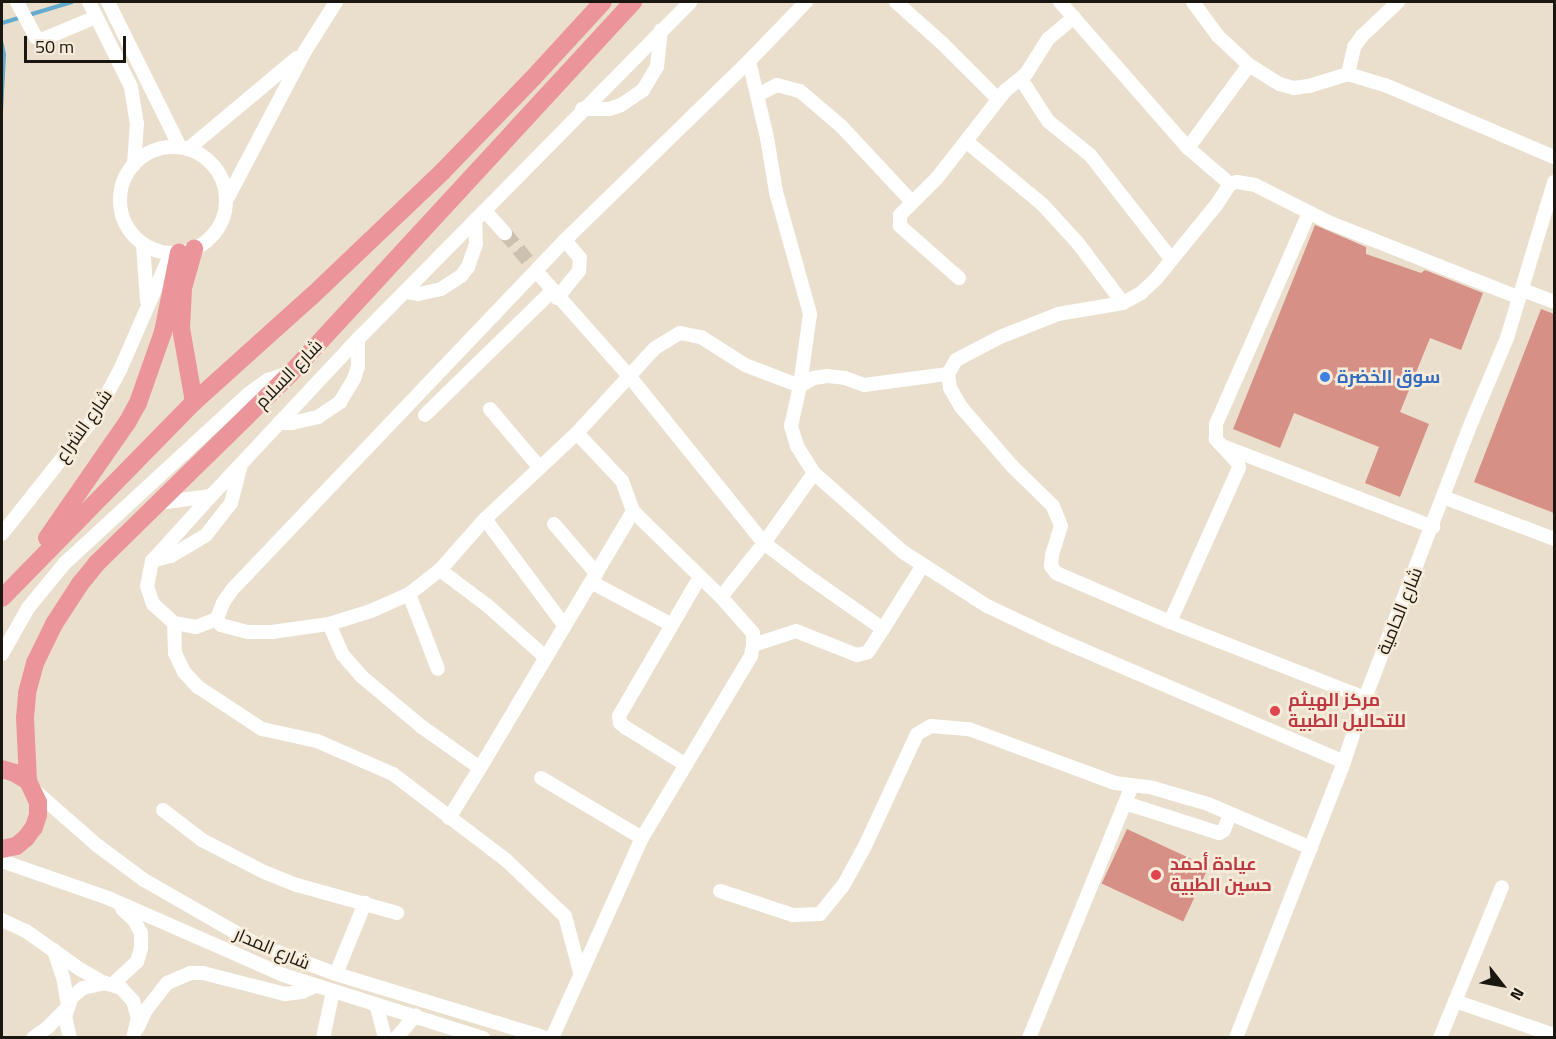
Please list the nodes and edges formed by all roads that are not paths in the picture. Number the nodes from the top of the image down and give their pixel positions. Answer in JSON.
{"nodes":[{"id":1,"x":17,"y":2,"type":"edge"},
{"id":2,"x":89,"y":2,"type":"edge"},
{"id":3,"x":336,"y":2,"type":"edge"},
{"id":4,"x":603,"y":2,"type":"edge"},
{"id":5,"x":633,"y":2,"type":"edge"},
{"id":6,"x":690,"y":2,"type":"edge"},
{"id":7,"x":806,"y":2,"type":"edge"},
{"id":8,"x":896,"y":2,"type":"edge"},
{"id":9,"x":1060,"y":2,"type":"edge"},
{"id":10,"x":1193,"y":2,"type":"edge"},
{"id":11,"x":1398,"y":2,"type":"edge"},
{"id":12,"x":110,"y":5,"type":"edge"},
{"id":13,"x":96,"y":17,"type":"junction"},
{"id":14,"x":1074,"y":17,"type":"junction"},
{"id":15,"x":661,"y":30,"type":"junction"},
{"id":16,"x":305,"y":51,"type":"junction"},
{"id":17,"x":749,"y":62,"type":"junction"},
{"id":18,"x":1250,"y":65,"type":"junction"},
{"id":19,"x":1348,"y":74,"type":"junction"},
{"id":20,"x":1021,"y":79,"type":"junction"},
{"id":21,"x":758,"y":95,"type":"junction"},
{"id":22,"x":998,"y":99,"type":"junction"},
{"id":23,"x":582,"y":109,"type":"junction"},
{"id":24,"x":967,"y":142,"type":"junction"},
{"id":25,"x":184,"y":148,"type":"junction"},
{"id":26,"x":1188,"y":148,"type":"junction"},
{"id":27,"x":1554,"y":156,"type":"edge"},
{"id":28,"x":134,"y":165,"type":"junction"},
{"id":29,"x":1554,"y":182,"type":"edge"},
{"id":30,"x":1230,"y":184,"type":"junction"},
{"id":31,"x":226,"y":199,"type":"junction"},
{"id":32,"x":912,"y":202,"type":"junction"},
{"id":33,"x":1309,"y":213,"type":"junction"},
{"id":34,"x":480,"y":216,"type":"junction"},
{"id":35,"x":505,"y":233,"type":"tunnel mouth"},
{"id":36,"x":565,"y":240,"type":"junction"},
{"id":37,"x":143,"y":244,"type":"junction"},
{"id":38,"x":181,"y":252,"type":"junction"},
{"id":39,"x":1172,"y":260,"type":"junction"},
{"id":40,"x":537,"y":272,"type":"junction"},
{"id":41,"x":959,"y":278,"type":"dead end"},
{"id":42,"x":406,"y":292,"type":"junction"},
{"id":43,"x":1521,"y":294,"type":"junction"},
{"id":44,"x":555,"y":295,"type":"junction"},
{"id":45,"x":1554,"y":302,"type":"edge"},
{"id":46,"x":1123,"y":303,"type":"junction"},
{"id":47,"x":147,"y":306,"type":"junction"},
{"id":48,"x":358,"y":339,"type":"junction"},
{"id":49,"x":291,"y":373,"type":"junction"},
{"id":50,"x":948,"y":374,"type":"junction"},
{"id":51,"x":630,"y":377,"type":"junction"},
{"id":52,"x":800,"y":386,"type":"junction"},
{"id":53,"x":194,"y":402,"type":"junction"},
{"id":54,"x":490,"y":409,"type":"dead end"},
{"id":55,"x":425,"y":414,"type":"dead end"},
{"id":56,"x":279,"y":423,"type":"junction"},
{"id":57,"x":577,"y":433,"type":"junction"},
{"id":58,"x":1221,"y":445,"type":"junction"},
{"id":59,"x":241,"y":464,"type":"junction"},
{"id":60,"x":540,"y":468,"type":"junction"},
{"id":61,"x":814,"y":473,"type":"junction"},
{"id":62,"x":211,"y":496,"type":"junction"},
{"id":63,"x":1443,"y":497,"type":"junction"},
{"id":64,"x":159,"y":503,"type":"junction"},
{"id":65,"x":633,"y":511,"type":"junction"},
{"id":66,"x":485,"y":519,"type":"junction"},
{"id":67,"x":554,"y":524,"type":"dead end"},
{"id":68,"x":1433,"y":527,"type":"junction"},
{"id":69,"x":2,"y":534,"type":"edge"},
{"id":70,"x":1554,"y":539,"type":"edge"},
{"id":71,"x":764,"y":543,"type":"junction"},
{"id":72,"x":152,"y":561,"type":"junction"},
{"id":73,"x":923,"y":565,"type":"junction"},
{"id":74,"x":30,"y":566,"type":"junction"},
{"id":75,"x":440,"y":570,"type":"junction"},
{"id":76,"x":700,"y":577,"type":"junction"},
{"id":77,"x":593,"y":578,"type":"junction"},
{"id":78,"x":409,"y":594,"type":"junction"},
{"id":79,"x":721,"y":597,"type":"junction"},
{"id":80,"x":2,"y":598,"type":"edge"},
{"id":81,"x":218,"y":619,"type":"junction"},
{"id":82,"x":1170,"y":622,"type":"junction"},
{"id":83,"x":174,"y":623,"type":"junction"},
{"id":84,"x":329,"y":624,"type":"junction"},
{"id":85,"x":670,"y":624,"type":"junction"},
{"id":86,"x":564,"y":625,"type":"junction"},
{"id":87,"x":883,"y":629,"type":"junction"},
{"id":88,"x":753,"y":645,"type":"junction"},
{"id":89,"x":2,"y":654,"type":"edge"},
{"id":90,"x":545,"y":657,"type":"junction"},
{"id":91,"x":438,"y":669,"type":"dead end"},
{"id":92,"x":1365,"y":698,"type":"junction"},
{"id":93,"x":1344,"y":762,"type":"junction"},
{"id":94,"x":686,"y":765,"type":"junction"},
{"id":95,"x":480,"y":768,"type":"junction"},
{"id":96,"x":2,"y":769,"type":"edge"},
{"id":97,"x":541,"y":778,"type":"dead end"},
{"id":98,"x":31,"y":785,"type":"junction"},
{"id":99,"x":1132,"y":786,"type":"junction"},
{"id":100,"x":1125,"y":803,"type":"junction"},
{"id":101,"x":163,"y":810,"type":"dead end"},
{"id":102,"x":1230,"y":814,"type":"junction"},
{"id":103,"x":449,"y":818,"type":"junction"},
{"id":104,"x":642,"y":837,"type":"junction"},
{"id":105,"x":1311,"y":848,"type":"junction"},
{"id":106,"x":2,"y":849,"type":"edge"},
{"id":107,"x":2,"y":861,"type":"edge"},
{"id":108,"x":1502,"y":887,"type":"dead end"},
{"id":109,"x":720,"y":891,"type":"dead end"},
{"id":110,"x":108,"y":898,"type":"junction"},
{"id":111,"x":365,"y":903,"type":"junction"},
{"id":112,"x":397,"y":913,"type":"dead end"},
{"id":113,"x":2,"y":920,"type":"edge"},
{"id":114,"x":54,"y":950,"type":"junction"},
{"id":115,"x":580,"y":972,"type":"junction"},
{"id":116,"x":336,"y":974,"type":"junction"},
{"id":117,"x":109,"y":983,"type":"junction"},
{"id":118,"x":315,"y":986,"type":"junction"},
{"id":119,"x":333,"y":991,"type":"junction"},
{"id":120,"x":1455,"y":1001,"type":"junction"},
{"id":121,"x":376,"y":1004,"type":"junction"},
{"id":122,"x":67,"y":1007,"type":"junction"},
{"id":123,"x":416,"y":1015,"type":"junction"},
{"id":124,"x":136,"y":1032,"type":"edge"},
{"id":125,"x":1547,"y":1034,"type":"edge"},
{"id":126,"x":33,"y":1038,"type":"edge"},
{"id":127,"x":70,"y":1038,"type":"edge"},
{"id":128,"x":323,"y":1038,"type":"edge"},
{"id":129,"x":385,"y":1038,"type":"edge"},
{"id":130,"x":396,"y":1038,"type":"edge"},
{"id":131,"x":483,"y":1038,"type":"edge"},
{"id":132,"x":547,"y":1038,"type":"edge"},
{"id":133,"x":552,"y":1038,"type":"edge"},
{"id":134,"x":1029,"y":1038,"type":"edge"},
{"id":135,"x":1236,"y":1038,"type":"edge"},
{"id":136,"x":1440,"y":1038,"type":"edge"}],
"edges":[{"from":1,"to":13,"type":"street"},
{"from":2,"to":13,"type":"street"},
{"from":3,"to":16,"type":"street"},
{"from":4,"to":53,"type":"main road"},
{"from":5,"to":49,"type":"main road","name":"شارع السلام"},
{"from":6,"to":15,"type":"street"},
{"from":7,"to":17,"type":"street"},
{"from":8,"to":22,"type":"street"},
{"from":9,"to":14,"type":"street"},
{"from":10,"to":18,"type":"street"},
{"from":11,"to":19,"type":"street"},
{"from":12,"to":25,"type":"street"},
{"from":13,"to":28,"type":"street"},
{"from":14,"to":20,"type":"street"},
{"from":14,"to":26,"type":"street"},
{"from":15,"to":23,"type":"street"},
{"from":15,"to":23,"type":"street"},
{"from":16,"to":25,"type":"street"},
{"from":16,"to":31,"type":"street"},
{"from":17,"to":21,"type":"street"},
{"from":17,"to":36,"type":"street"},
{"from":18,"to":19,"type":"street"},
{"from":18,"to":26,"type":"street"},
{"from":19,"to":27,"type":"street"},
{"from":20,"to":22,"type":"street"},
{"from":20,"to":39,"type":"street"},
{"from":21,"to":32,"type":"street"},
{"from":21,"to":52,"type":"street"},
{"from":22,"to":24,"type":"street"},
{"from":23,"to":34,"type":"street"},
{"from":24,"to":32,"type":"street"},
{"from":24,"to":46,"type":"street"},
{"from":25,"to":28,"type":"street"},
{"from":25,"to":31,"type":"street"},
{"from":26,"to":30,"type":"street"},
{"from":28,"to":37,"type":"street"},
{"from":29,"to":43,"type":"street","name":"شارع الحامية"},
{"from":30,"to":33,"type":"street"},
{"from":30,"to":39,"type":"street"},
{"from":31,"to":38,"type":"street"},
{"from":32,"to":41,"type":"street"},
{"from":33,"to":43,"type":"street"},
{"from":33,"to":58,"type":"street"},
{"from":34,"to":35,"type":"street"},
{"from":34,"to":42,"type":"street"},
{"from":34,"to":42,"type":"street"},
{"from":36,"to":40,"type":"street"},
{"from":36,"to":44,"type":"street"},
{"from":37,"to":38,"type":"street"},
{"from":37,"to":47,"type":"street"},
{"from":38,"to":47,"type":"street","name":"شارع الشراع"},
{"from":38,"to":53,"type":"main road"},
{"from":38,"to":74,"type":"main road"},
{"from":39,"to":46,"type":"street"},
{"from":40,"to":44,"type":"street"},
{"from":40,"to":81,"type":"street"},
{"from":42,"to":48,"type":"street"},
{"from":43,"to":45,"type":"street"},
{"from":43,"to":63,"type":"street","name":"شارع الحامية"},
{"from":44,"to":51,"type":"street"},
{"from":44,"to":55,"type":"street"},
{"from":46,"to":50,"type":"street"},
{"from":47,"to":69,"type":"street","name":"شارع الشراع"},
{"from":48,"to":56,"type":"street"},
{"from":48,"to":56,"type":"street"},
{"from":49,"to":64,"type":"main road","name":"شارع السلام"},
{"from":49,"to":89,"type":"street"},
{"from":50,"to":52,"type":"street"},
{"from":50,"to":82,"type":"street"},
{"from":51,"to":52,"type":"street"},
{"from":51,"to":57,"type":"street"},
{"from":51,"to":71,"type":"street"},
{"from":52,"to":61,"type":"street"},
{"from":53,"to":74,"type":"main road"},
{"from":54,"to":60,"type":"street"},
{"from":56,"to":59,"type":"street"},
{"from":57,"to":60,"type":"street"},
{"from":57,"to":65,"type":"street"},
{"from":58,"to":68,"type":"street"},
{"from":58,"to":82,"type":"street"},
{"from":59,"to":62,"type":"street"},
{"from":59,"to":72,"type":"street"},
{"from":60,"to":66,"type":"street"},
{"from":61,"to":71,"type":"street"},
{"from":61,"to":73,"type":"street"},
{"from":62,"to":64,"type":"street"},
{"from":62,"to":72,"type":"street"},
{"from":63,"to":68,"type":"street","name":"شارع الحامية"},
{"from":63,"to":70,"type":"street"},
{"from":64,"to":98,"type":"main road","name":"شارع السلام"},
{"from":65,"to":76,"type":"street"},
{"from":65,"to":77,"type":"street"},
{"from":66,"to":75,"type":"street"},
{"from":66,"to":86,"type":"street"},
{"from":67,"to":77,"type":"street"},
{"from":68,"to":92,"type":"street","name":"شارع الحامية"},
{"from":71,"to":79,"type":"street"},
{"from":71,"to":87,"type":"street"},
{"from":72,"to":83,"type":"street"},
{"from":73,"to":87,"type":"street"},
{"from":73,"to":93,"type":"street"},
{"from":74,"to":80,"type":"main road"},
{"from":75,"to":78,"type":"street"},
{"from":75,"to":90,"type":"street"},
{"from":76,"to":79,"type":"street"},
{"from":76,"to":85,"type":"street"},
{"from":77,"to":85,"type":"street"},
{"from":77,"to":86,"type":"street"},
{"from":78,"to":84,"type":"street"},
{"from":78,"to":91,"type":"street"},
{"from":79,"to":88,"type":"street"},
{"from":81,"to":83,"type":"street"},
{"from":81,"to":84,"type":"street"},
{"from":82,"to":92,"type":"street"},
{"from":83,"to":103,"type":"street"},
{"from":84,"to":95,"type":"street"},
{"from":85,"to":94,"type":"street"},
{"from":86,"to":90,"type":"street"},
{"from":87,"to":88,"type":"street"},
{"from":88,"to":94,"type":"street"},
{"from":90,"to":95,"type":"street"},
{"from":92,"to":93,"type":"street","name":"شارع الحامية"},
{"from":93,"to":105,"type":"street","name":"شارع الحامية"},
{"from":94,"to":104,"type":"street"},
{"from":95,"to":103,"type":"street"},
{"from":96,"to":98,"type":"main road"},
{"from":97,"to":104,"type":"street"},
{"from":98,"to":106,"type":"main road","name":"شارع السلام"},
{"from":98,"to":116,"type":"street","name":"شارع المدار"},
{"from":99,"to":100,"type":"street"},
{"from":99,"to":102,"type":"street"},
{"from":99,"to":109,"type":"street"},
{"from":100,"to":102,"type":"street"},
{"from":100,"to":134,"type":"street"},
{"from":101,"to":111,"type":"street"},
{"from":102,"to":105,"type":"street"},
{"from":103,"to":115,"type":"street"},
{"from":104,"to":115,"type":"street"},
{"from":105,"to":135,"type":"street","name":"شارع الحامية"},
{"from":107,"to":110,"type":"street","name":"شارع المدار"},
{"from":108,"to":120,"type":"street"},
{"from":110,"to":117,"type":"street"},
{"from":110,"to":118,"type":"street","name":"شارع المدار"},
{"from":111,"to":112,"type":"street"},
{"from":111,"to":116,"type":"street"},
{"from":113,"to":114,"type":"street"},
{"from":114,"to":117,"type":"street"},
{"from":114,"to":122,"type":"street"},
{"from":115,"to":133,"type":"street"},
{"from":116,"to":132,"type":"street","name":"شارع المدار"},
{"from":117,"to":122,"type":"street"},
{"from":117,"to":124,"type":"street"},
{"from":118,"to":119,"type":"street","name":"شارع المدار"},
{"from":118,"to":124,"type":"street"},
{"from":119,"to":121,"type":"street","name":"شارع المدار"},
{"from":119,"to":128,"type":"street"},
{"from":120,"to":125,"type":"street"},
{"from":120,"to":136,"type":"street"},
{"from":121,"to":123,"type":"street","name":"شارع المدار"},
{"from":121,"to":129,"type":"street"},
{"from":122,"to":126,"type":"street"},
{"from":122,"to":127,"type":"street"},
{"from":123,"to":130,"type":"street"},
{"from":123,"to":131,"type":"street","name":"شارع المدار"}]}
